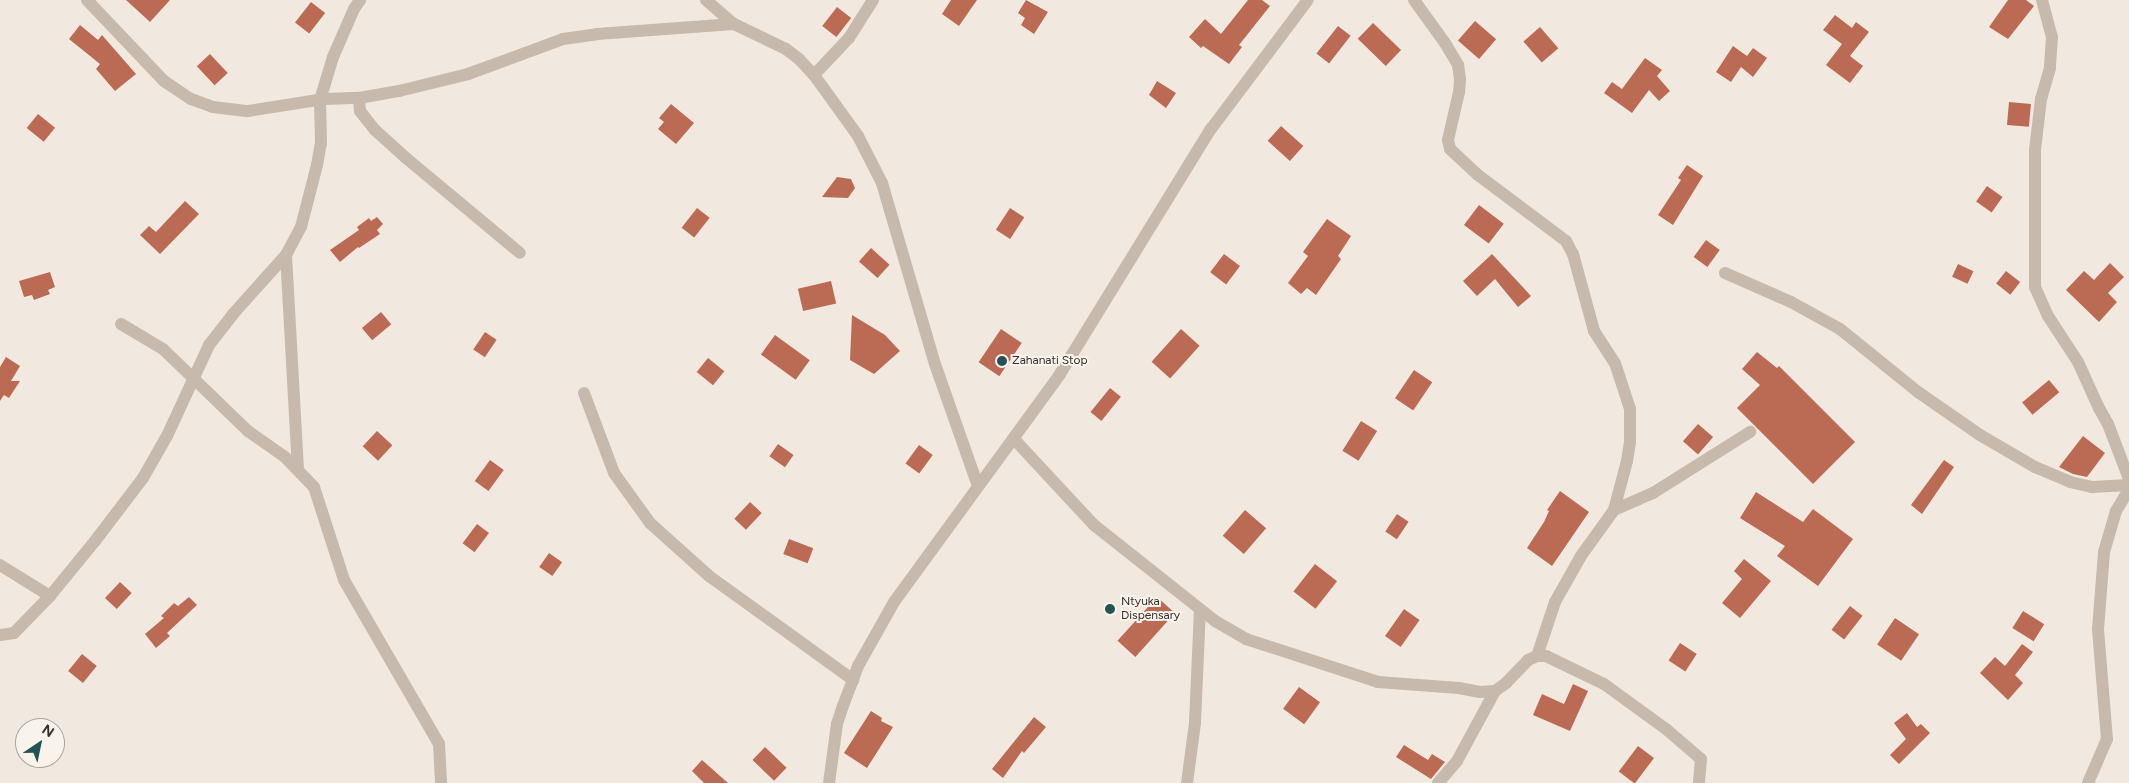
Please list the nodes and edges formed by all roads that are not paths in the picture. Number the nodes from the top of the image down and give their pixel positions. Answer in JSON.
{"nodes":[{"id":1,"x":87,"y":0,"type":"edge"},
{"id":2,"x":360,"y":0,"type":"edge"},
{"id":3,"x":706,"y":0,"type":"edge"},
{"id":4,"x":873,"y":0,"type":"edge"},
{"id":5,"x":1308,"y":0,"type":"edge"},
{"id":6,"x":1414,"y":0,"type":"edge"},
{"id":7,"x":2042,"y":0,"type":"edge"},
{"id":8,"x":734,"y":24,"type":"junction"},
{"id":9,"x":814,"y":76,"type":"junction"},
{"id":10,"x":359,"y":98,"type":"junction"},
{"id":11,"x":320,"y":100,"type":"junction"},
{"id":12,"x":520,"y":252,"type":"dead end"},
{"id":13,"x":286,"y":255,"type":"junction"},
{"id":14,"x":1725,"y":273,"type":"dead end"},
{"id":15,"x":121,"y":324,"type":"dead end"},
{"id":16,"x":192,"y":378,"type":"junction"},
{"id":17,"x":584,"y":392,"type":"dead end"},
{"id":18,"x":1750,"y":432,"type":"dead end"},
{"id":19,"x":1014,"y":439,"type":"junction"},
{"id":20,"x":298,"y":470,"type":"junction"},
{"id":21,"x":2129,"y":479,"type":"edge"},
{"id":22,"x":2129,"y":485,"type":"edge"},
{"id":23,"x":978,"y":486,"type":"junction"},
{"id":24,"x":2129,"y":489,"type":"edge"},
{"id":25,"x":1614,"y":510,"type":"junction"},
{"id":26,"x":0,"y":565,"type":"edge"},
{"id":27,"x":50,"y":596,"type":"junction"},
{"id":28,"x":1200,"y":610,"type":"junction"},
{"id":29,"x":0,"y":635,"type":"edge"},
{"id":30,"x":1537,"y":656,"type":"junction"},
{"id":31,"x":853,"y":680,"type":"junction"},
{"id":32,"x":1495,"y":691,"type":"junction"},
{"id":33,"x":441,"y":783,"type":"edge"},
{"id":34,"x":829,"y":783,"type":"edge"},
{"id":35,"x":1187,"y":783,"type":"edge"},
{"id":36,"x":1438,"y":783,"type":"edge"},
{"id":37,"x":1699,"y":783,"type":"edge"},
{"id":38,"x":2088,"y":783,"type":"edge"}],
"edges":[{"from":1,"to":11,"type":"street"},
{"from":2,"to":11,"type":"street"},
{"from":3,"to":8,"type":"street"},
{"from":4,"to":9,"type":"street"},
{"from":5,"to":19,"type":"street"},
{"from":6,"to":25,"type":"street"},
{"from":7,"to":21,"type":"street"},
{"from":8,"to":9,"type":"street"},
{"from":8,"to":10,"type":"street"},
{"from":9,"to":23,"type":"street"},
{"from":10,"to":11,"type":"street"},
{"from":10,"to":12,"type":"street"},
{"from":11,"to":13,"type":"street"},
{"from":13,"to":16,"type":"street"},
{"from":13,"to":20,"type":"street"},
{"from":14,"to":22,"type":"street"},
{"from":15,"to":16,"type":"street"},
{"from":16,"to":20,"type":"street"},
{"from":16,"to":27,"type":"street"},
{"from":17,"to":31,"type":"street"},
{"from":18,"to":25,"type":"street"},
{"from":19,"to":23,"type":"street"},
{"from":19,"to":28,"type":"street"},
{"from":20,"to":33,"type":"street"},
{"from":23,"to":31,"type":"street"},
{"from":24,"to":38,"type":"street"},
{"from":25,"to":30,"type":"street"},
{"from":26,"to":27,"type":"street"},
{"from":27,"to":29,"type":"street"},
{"from":28,"to":32,"type":"street"},
{"from":28,"to":35,"type":"street"},
{"from":30,"to":32,"type":"street"},
{"from":30,"to":37,"type":"street"},
{"from":31,"to":34,"type":"street"},
{"from":32,"to":36,"type":"street"}]}
